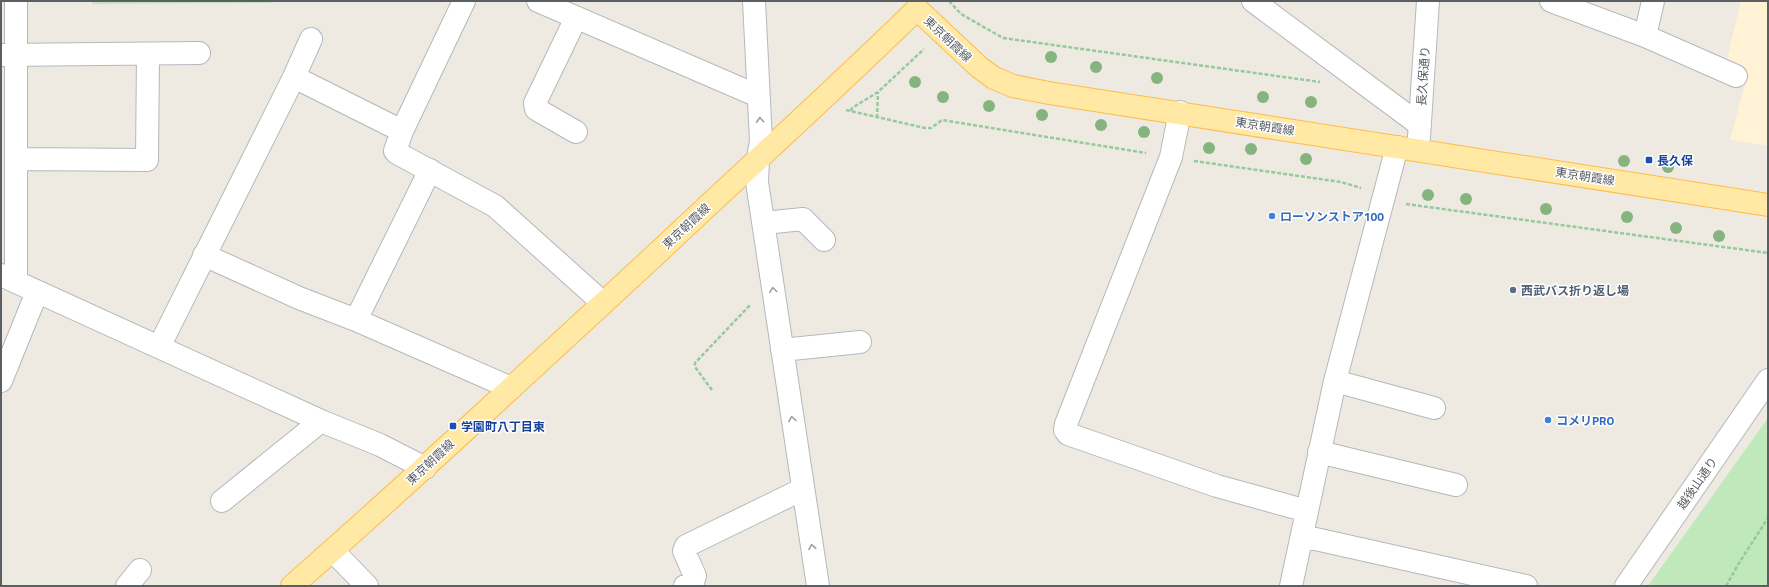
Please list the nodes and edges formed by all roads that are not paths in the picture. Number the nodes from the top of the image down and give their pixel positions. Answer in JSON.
{"nodes":[{"id":1,"x":16,"y":1,"type":"edge"},
{"id":2,"x":464,"y":1,"type":"edge"},
{"id":3,"x":538,"y":1,"type":"edge"},
{"id":4,"x":754,"y":1,"type":"edge"},
{"id":5,"x":1253,"y":1,"type":"edge"},
{"id":6,"x":1428,"y":1,"type":"edge"},
{"id":7,"x":1551,"y":1,"type":"edge"},
{"id":8,"x":1653,"y":1,"type":"edge"},
{"id":9,"x":921,"y":5,"type":"edge"},
{"id":10,"x":576,"y":18,"type":"junction"},
{"id":11,"x":1645,"y":36,"type":"junction"},
{"id":12,"x":312,"y":39,"type":"dead end"},
{"id":13,"x":199,"y":53,"type":"dead end"},
{"id":14,"x":148,"y":54,"type":"junction"},
{"id":15,"x":8,"y":55,"type":"edge"},
{"id":16,"x":1736,"y":76,"type":"dead end"},
{"id":17,"x":294,"y":77,"type":"junction"},
{"id":18,"x":758,"y":96,"type":"junction"},
{"id":19,"x":1180,"y":112,"type":"junction"},
{"id":20,"x":1420,"y":125,"type":"junction"},
{"id":21,"x":402,"y":131,"type":"junction"},
{"id":22,"x":576,"y":132,"type":"dead end"},
{"id":23,"x":1408,"y":149,"type":"junction"},
{"id":24,"x":758,"y":159,"type":"junction"},
{"id":25,"x":11,"y":169,"type":"edge"},
{"id":26,"x":430,"y":170,"type":"junction"},
{"id":27,"x":1768,"y":205,"type":"edge"},
{"id":28,"x":764,"y":223,"type":"junction"},
{"id":29,"x":824,"y":240,"type":"dead end"},
{"id":30,"x":204,"y":255,"type":"junction"},
{"id":31,"x":9,"y":279,"type":"edge"},
{"id":32,"x":37,"y":292,"type":"junction"},
{"id":33,"x":604,"y":303,"type":"junction"},
{"id":34,"x":356,"y":320,"type":"junction"},
{"id":35,"x":860,"y":342,"type":"dead end"},
{"id":36,"x":158,"y":347,"type":"junction"},
{"id":37,"x":782,"y":350,"type":"junction"},
{"id":38,"x":1768,"y":380,"type":"edge"},
{"id":39,"x":1,"y":381,"type":"edge"},
{"id":40,"x":1334,"y":381,"type":"junction"},
{"id":41,"x":511,"y":388,"type":"junction"},
{"id":42,"x":1434,"y":408,"type":"dead end"},
{"id":43,"x":321,"y":421,"type":"junction"},
{"id":44,"x":1319,"y":452,"type":"junction"},
{"id":45,"x":424,"y":468,"type":"junction"},
{"id":46,"x":1456,"y":485,"type":"dead end"},
{"id":47,"x":803,"y":489,"type":"junction"},
{"id":48,"x":222,"y":502,"type":"dead end"},
{"id":49,"x":1307,"y":512,"type":"junction"},
{"id":50,"x":1302,"y":536,"type":"junction"},
{"id":51,"x":333,"y":551,"type":"junction"},
{"id":52,"x":292,"y":586,"type":"edge"},
{"id":53,"x":367,"y":586,"type":"edge"},
{"id":54,"x":685,"y":586,"type":"edge"},
{"id":55,"x":818,"y":586,"type":"edge"},
{"id":56,"x":1291,"y":586,"type":"edge"},
{"id":57,"x":1526,"y":586,"type":"edge"},
{"id":58,"x":1626,"y":586,"type":"edge"}],
"edges":[{"from":1,"to":15,"type":"street"},
{"from":2,"to":21,"type":"street"},
{"from":3,"to":10,"type":"street"},
{"from":4,"to":18,"type":"street"},
{"from":5,"to":20,"type":"street"},
{"from":6,"to":20,"type":"street","name":"長久保通り"},
{"from":7,"to":11,"type":"street"},
{"from":8,"to":11,"type":"street"},
{"from":9,"to":19,"type":"main road","name":"東京朝霞線"},
{"from":9,"to":24,"type":"main road","name":"東京朝霞線"},
{"from":10,"to":18,"type":"street"},
{"from":10,"to":22,"type":"street"},
{"from":11,"to":16,"type":"street"},
{"from":12,"to":17,"type":"street"},
{"from":13,"to":14,"type":"street"},
{"from":14,"to":15,"type":"street"},
{"from":14,"to":25,"type":"street"},
{"from":15,"to":25,"type":"street"},
{"from":17,"to":21,"type":"street"},
{"from":17,"to":30,"type":"street"},
{"from":24,"to":18,"type":"street","one_way":true},
{"from":19,"to":23,"type":"main road","name":"東京朝霞線"},
{"from":19,"to":49,"type":"street"},
{"from":20,"to":23,"type":"street","name":"長久保通り"},
{"from":21,"to":26,"type":"street"},
{"from":23,"to":27,"type":"main road","name":"東京朝霞線"},
{"from":23,"to":40,"type":"street","name":"長久保通り"},
{"from":24,"to":28,"type":"street"},
{"from":24,"to":33,"type":"main road","name":"東京朝霞線"},
{"from":25,"to":31,"type":"street"},
{"from":26,"to":33,"type":"street"},
{"from":26,"to":34,"type":"street"},
{"from":28,"to":29,"type":"street"},
{"from":37,"to":28,"type":"street","one_way":true},
{"from":30,"to":34,"type":"street"},
{"from":30,"to":36,"type":"street"},
{"from":31,"to":32,"type":"street"},
{"from":32,"to":36,"type":"street"},
{"from":32,"to":39,"type":"street"},
{"from":33,"to":41,"type":"main road","name":"東京朝霞線"},
{"from":34,"to":41,"type":"street"},
{"from":35,"to":37,"type":"street"},
{"from":36,"to":43,"type":"street"},
{"from":47,"to":37,"type":"street","one_way":true},
{"from":38,"to":58,"type":"street","name":"越後山通り"},
{"from":40,"to":42,"type":"street"},
{"from":40,"to":44,"type":"street","name":"長久保通り"},
{"from":41,"to":45,"type":"main road","name":"東京朝霞線"},
{"from":43,"to":45,"type":"street"},
{"from":43,"to":48,"type":"street"},
{"from":44,"to":46,"type":"street"},
{"from":44,"to":49,"type":"street","name":"長久保通り"},
{"from":45,"to":51,"type":"main road","name":"東京朝霞線"},
{"from":47,"to":54,"type":"street"},
{"from":55,"to":47,"type":"street","one_way":true},
{"from":49,"to":50,"type":"street","name":"長久保通り"},
{"from":50,"to":56,"type":"street","name":"長久保通り"},
{"from":50,"to":57,"type":"street"},
{"from":51,"to":52,"type":"main road","name":"東京朝霞線"},
{"from":51,"to":53,"type":"street"}]}
